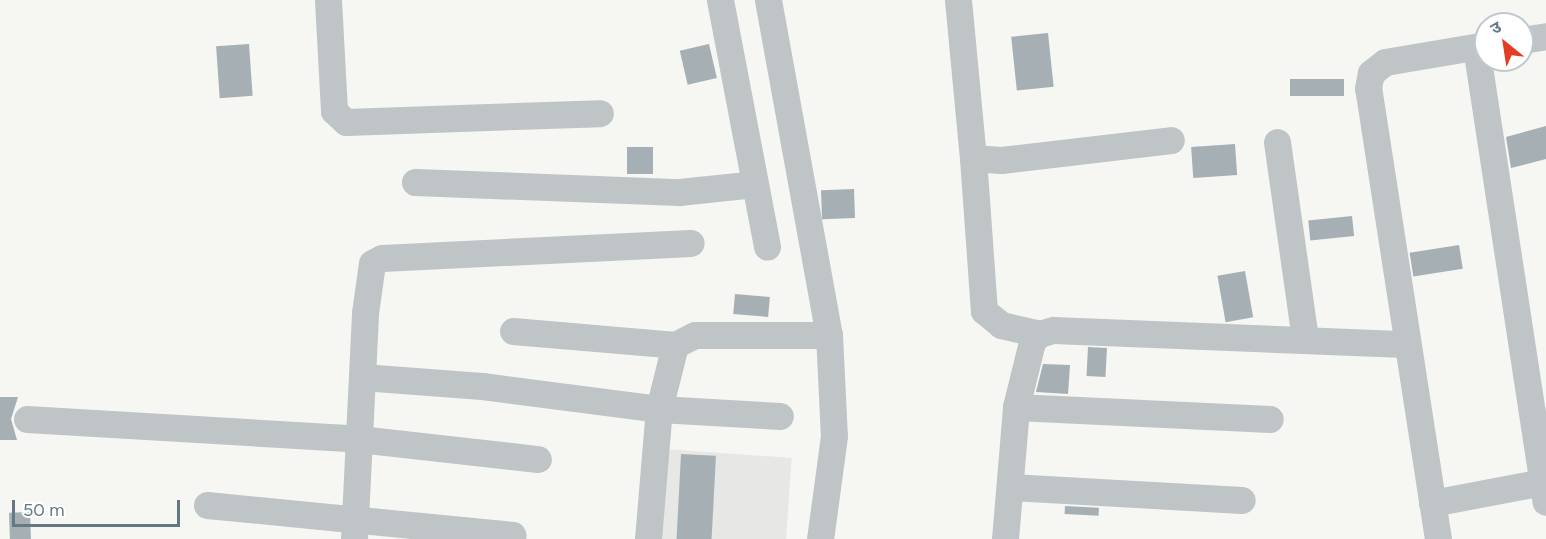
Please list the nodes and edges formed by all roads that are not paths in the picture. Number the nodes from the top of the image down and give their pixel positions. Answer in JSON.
{"nodes":[{"id":1,"x":328,"y":0,"type":"edge"},
{"id":2,"x":720,"y":0,"type":"edge"},
{"id":3,"x":768,"y":0,"type":"edge"},
{"id":4,"x":958,"y":0,"type":"edge"},
{"id":5,"x":1474,"y":47,"type":"edge"},
{"id":6,"x":1485,"y":72,"type":"edge"},
{"id":7,"x":600,"y":113,"type":"dead end"},
{"id":8,"x":1171,"y":140,"type":"dead end"},
{"id":9,"x":1277,"y":142,"type":"dead end"},
{"id":10,"x":973,"y":158,"type":"junction"},
{"id":11,"x":415,"y":182,"type":"dead end"},
{"id":12,"x":755,"y":184,"type":"junction"},
{"id":13,"x":691,"y":243,"type":"dead end"},
{"id":14,"x":767,"y":247,"type":"dead end"},
{"id":15,"x":513,"y":331,"type":"dead end"},
{"id":16,"x":1039,"y":334,"type":"junction"},
{"id":17,"x":829,"y":335,"type":"junction"},
{"id":18,"x":1305,"y":339,"type":"junction"},
{"id":19,"x":1405,"y":344,"type":"junction"},
{"id":20,"x":675,"y":345,"type":"junction"},
{"id":21,"x":362,"y":377,"type":"junction"},
{"id":22,"x":1016,"y":407,"type":"junction"},
{"id":23,"x":659,"y":409,"type":"junction"},
{"id":24,"x":780,"y":417,"type":"dead end"},
{"id":25,"x":1270,"y":418,"type":"dead end"},
{"id":26,"x":27,"y":419,"type":"dead end"},
{"id":27,"x":359,"y":439,"type":"junction"},
{"id":28,"x":538,"y":459,"type":"dead end"},
{"id":29,"x":1010,"y":487,"type":"junction"},
{"id":30,"x":1544,"y":492,"type":"edge"},
{"id":31,"x":1242,"y":500,"type":"dead end"},
{"id":32,"x":1432,"y":503,"type":"junction"},
{"id":33,"x":207,"y":504,"type":"dead end"},
{"id":34,"x":355,"y":529,"type":"edge"},
{"id":35,"x":513,"y":535,"type":"dead end"},
{"id":36,"x":648,"y":539,"type":"edge"},
{"id":37,"x":820,"y":539,"type":"edge"},
{"id":38,"x":1005,"y":539,"type":"edge"},
{"id":39,"x":1438,"y":539,"type":"edge"}],
"edges":[{"from":1,"to":7,"type":"street"},
{"from":2,"to":12,"type":"street"},
{"from":3,"to":17,"type":"street"},
{"from":4,"to":10,"type":"street"},
{"from":5,"to":19,"type":"street"},
{"from":6,"to":30,"type":"street"},
{"from":8,"to":10,"type":"street"},
{"from":9,"to":18,"type":"street"},
{"from":10,"to":16,"type":"street"},
{"from":11,"to":12,"type":"street"},
{"from":12,"to":14,"type":"street"},
{"from":13,"to":21,"type":"street"},
{"from":15,"to":20,"type":"street"},
{"from":16,"to":18,"type":"street"},
{"from":16,"to":22,"type":"street"},
{"from":17,"to":20,"type":"street"},
{"from":17,"to":37,"type":"street"},
{"from":18,"to":19,"type":"street"},
{"from":19,"to":32,"type":"street"},
{"from":20,"to":23,"type":"street"},
{"from":21,"to":23,"type":"street"},
{"from":21,"to":27,"type":"street"},
{"from":22,"to":25,"type":"street"},
{"from":22,"to":29,"type":"street"},
{"from":23,"to":24,"type":"street"},
{"from":23,"to":36,"type":"street"},
{"from":26,"to":27,"type":"street"},
{"from":27,"to":28,"type":"street"},
{"from":27,"to":34,"type":"street"},
{"from":29,"to":31,"type":"street"},
{"from":29,"to":38,"type":"street"},
{"from":30,"to":32,"type":"street"},
{"from":32,"to":39,"type":"street"},
{"from":33,"to":34,"type":"street"},
{"from":34,"to":35,"type":"street"}]}
